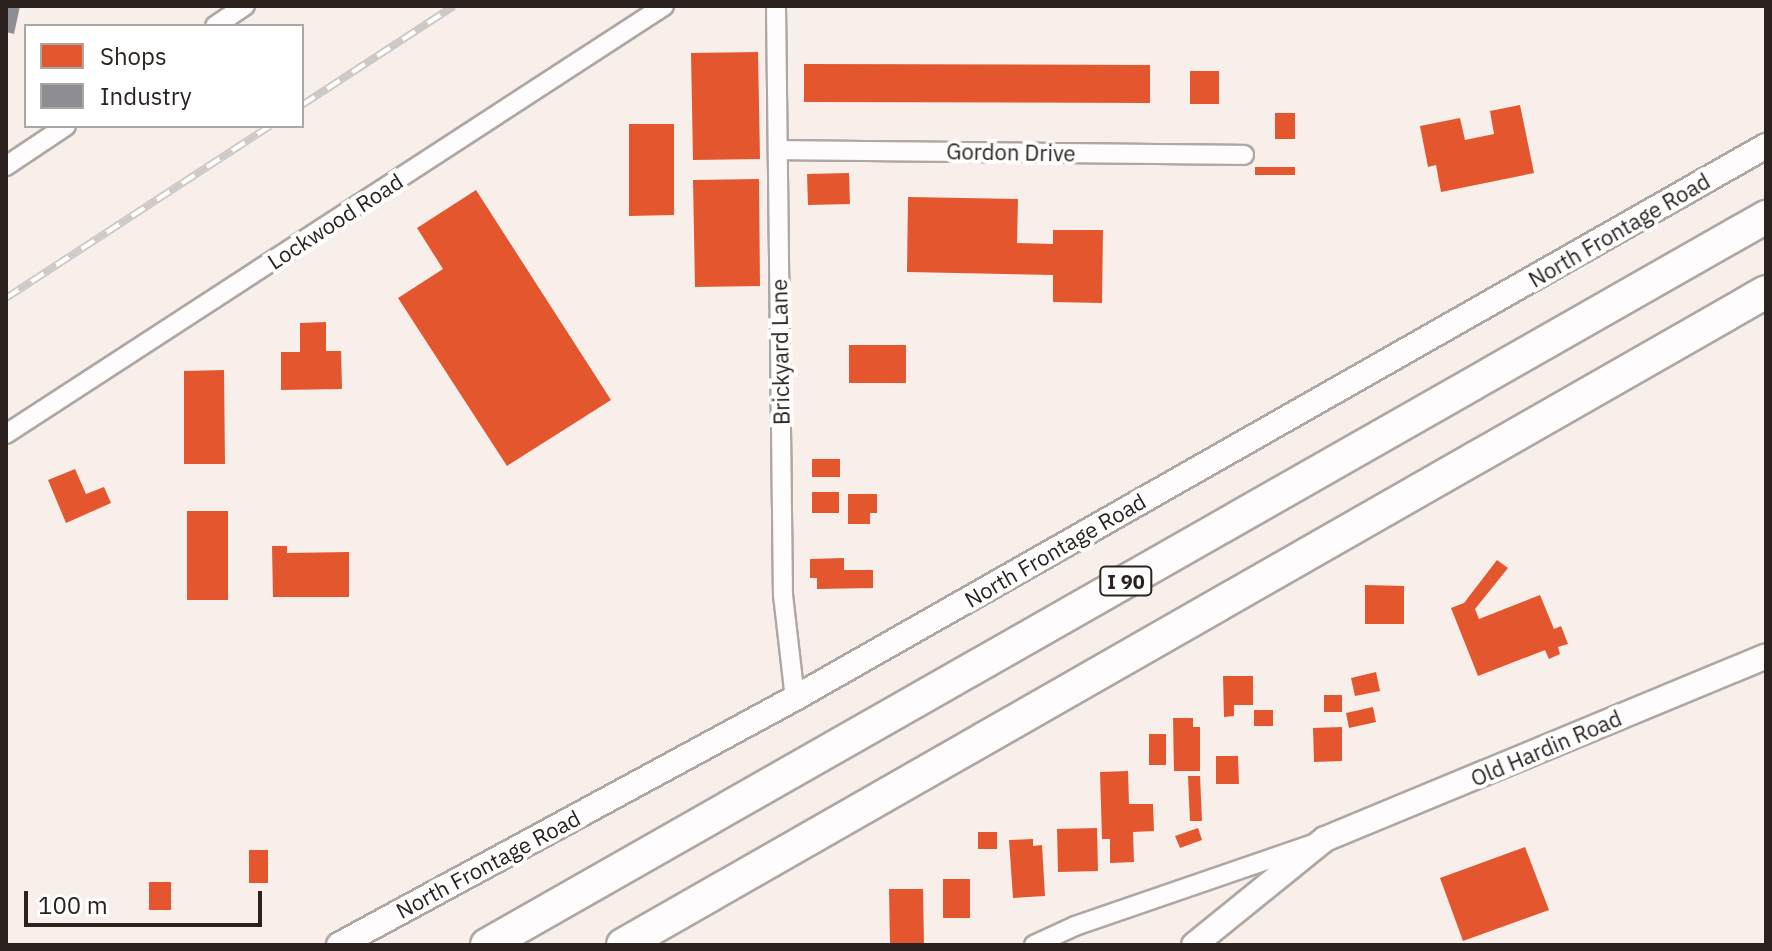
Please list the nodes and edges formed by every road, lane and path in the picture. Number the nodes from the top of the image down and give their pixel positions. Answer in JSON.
{"nodes":[{"id":1,"x":245,"y":6,"type":"edge"},
{"id":2,"x":664,"y":6,"type":"edge"},
{"id":3,"x":776,"y":6,"type":"edge"},
{"id":4,"x":218,"y":24,"type":"edge"},
{"id":5,"x":63,"y":128,"type":"edge"},
{"id":6,"x":1766,"y":146,"type":"edge"},
{"id":7,"x":778,"y":150,"type":"junction"},
{"id":8,"x":1244,"y":155,"type":"dead end"},
{"id":9,"x":6,"y":166,"type":"edge"},
{"id":10,"x":1766,"y":217,"type":"edge"},
{"id":11,"x":1766,"y":292,"type":"edge"},
{"id":12,"x":6,"y":434,"type":"edge"},
{"id":13,"x":1766,"y":656,"type":"edge"},
{"id":14,"x":795,"y":698,"type":"junction"},
{"id":15,"x":1325,"y":839,"type":"junction"},
{"id":16,"x":339,"y":945,"type":"edge"},
{"id":17,"x":487,"y":945,"type":"edge"},
{"id":18,"x":623,"y":945,"type":"edge"},
{"id":19,"x":1034,"y":945,"type":"edge"},
{"id":20,"x":1194,"y":945,"type":"edge"}],
"edges":[{"from":1,"to":4,"type":"street"},
{"from":2,"to":12,"type":"street","name":"Lockwood Road"},
{"from":3,"to":7,"type":"street","name":"Brickyard Lane"},
{"from":5,"to":9,"type":"street"},
{"from":6,"to":14,"type":"street","name":"North Frontage Road"},
{"from":7,"to":8,"type":"street","name":"Gordon Drive"},
{"from":7,"to":14,"type":"street","name":"Brickyard Lane"},
{"from":10,"to":17,"type":"highway","number":"I 90"},
{"from":11,"to":18,"type":"highway"},
{"from":13,"to":15,"type":"street","name":"Old Hardin Road"},
{"from":14,"to":16,"type":"street","name":"North Frontage Road"},
{"from":15,"to":19,"type":"street","name":"Old Hardin Road"},
{"from":15,"to":20,"type":"street","name":"Old Hardin Road"}]}
